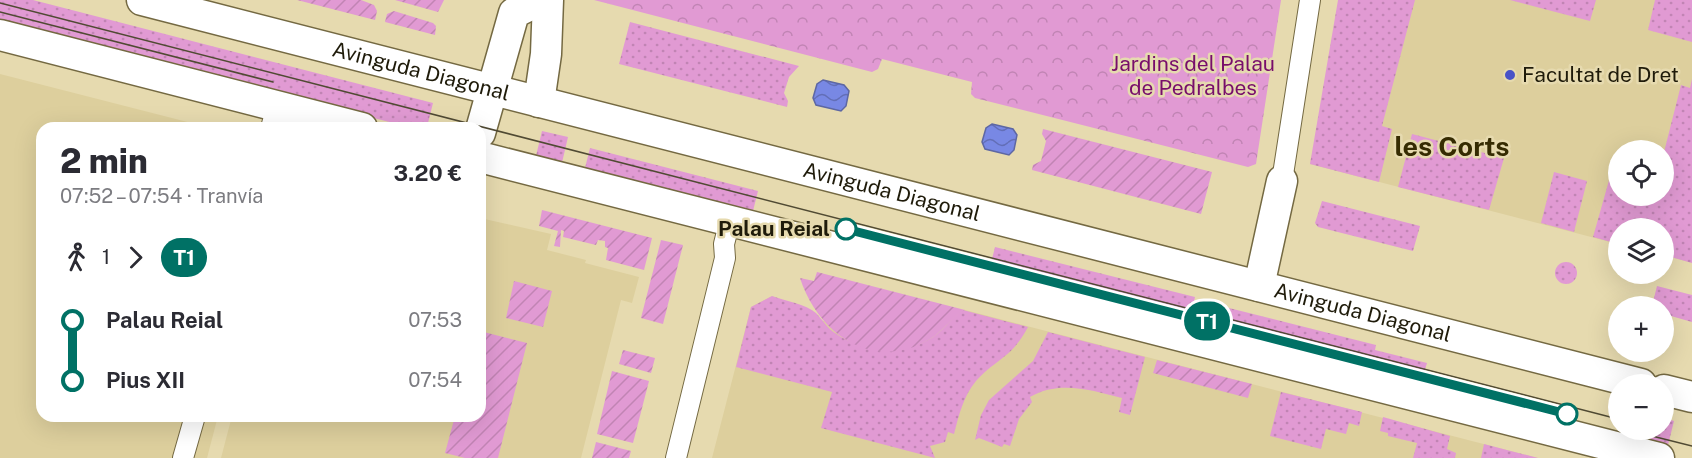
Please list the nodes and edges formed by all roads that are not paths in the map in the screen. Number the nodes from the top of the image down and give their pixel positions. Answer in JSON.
{"nodes":[{"id":1,"x":142,"y":0,"type":"edge"},
{"id":2,"x":540,"y":0,"type":"edge"},
{"id":3,"x":548,"y":0,"type":"edge"},
{"id":4,"x":1310,"y":0,"type":"edge"},
{"id":5,"x":0,"y":35,"type":"edge"},
{"id":6,"x":492,"y":90,"type":"junction"},
{"id":7,"x":539,"y":102,"type":"junction"},
{"id":8,"x":274,"y":117,"type":"edge"},
{"id":9,"x":314,"y":122,"type":"edge"},
{"id":10,"x":486,"y":124,"type":"edge"},
{"id":11,"x":486,"y":147,"type":"edge"},
{"id":12,"x":1282,"y":181,"type":"joint"},
{"id":13,"x":727,"y":232,"type":"junction"},
{"id":14,"x":1259,"y":286,"type":"junction"},
{"id":15,"x":1608,"y":376,"type":"edge"},
{"id":16,"x":1674,"y":392,"type":"edge"},
{"id":17,"x":1692,"y":397,"type":"edge"},
{"id":18,"x":193,"y":422,"type":"edge"},
{"id":19,"x":183,"y":458,"type":"edge"},
{"id":20,"x":664,"y":458,"type":"edge"},
{"id":21,"x":676,"y":458,"type":"edge"},
{"id":22,"x":1659,"y":458,"type":"edge"}],
"edges":[{"from":1,"to":6,"type":"main road","name":"Avinguda Diagonal"},
{"from":2,"to":6,"type":"main road"},
{"from":3,"to":7,"type":"main road"},
{"from":4,"to":12,"type":"street"},
{"from":5,"to":8,"type":"main road"},
{"from":6,"to":7,"type":"main road","name":"Avinguda Diagonal"},
{"from":6,"to":10,"type":"main road"},
{"from":7,"to":14,"type":"main road","name":"Avinguda Diagonal"},
{"from":8,"to":9,"type":"main road"},
{"from":11,"to":13,"type":"main road"},
{"from":12,"to":14,"type":"main road"},
{"from":13,"to":20,"type":"street"},
{"from":13,"to":21,"type":"street"},
{"from":13,"to":22,"type":"main road"},
{"from":14,"to":15,"type":"main road","name":"Avinguda Diagonal"},
{"from":16,"to":17,"type":"main road"},
{"from":18,"to":19,"type":"street"}]}
